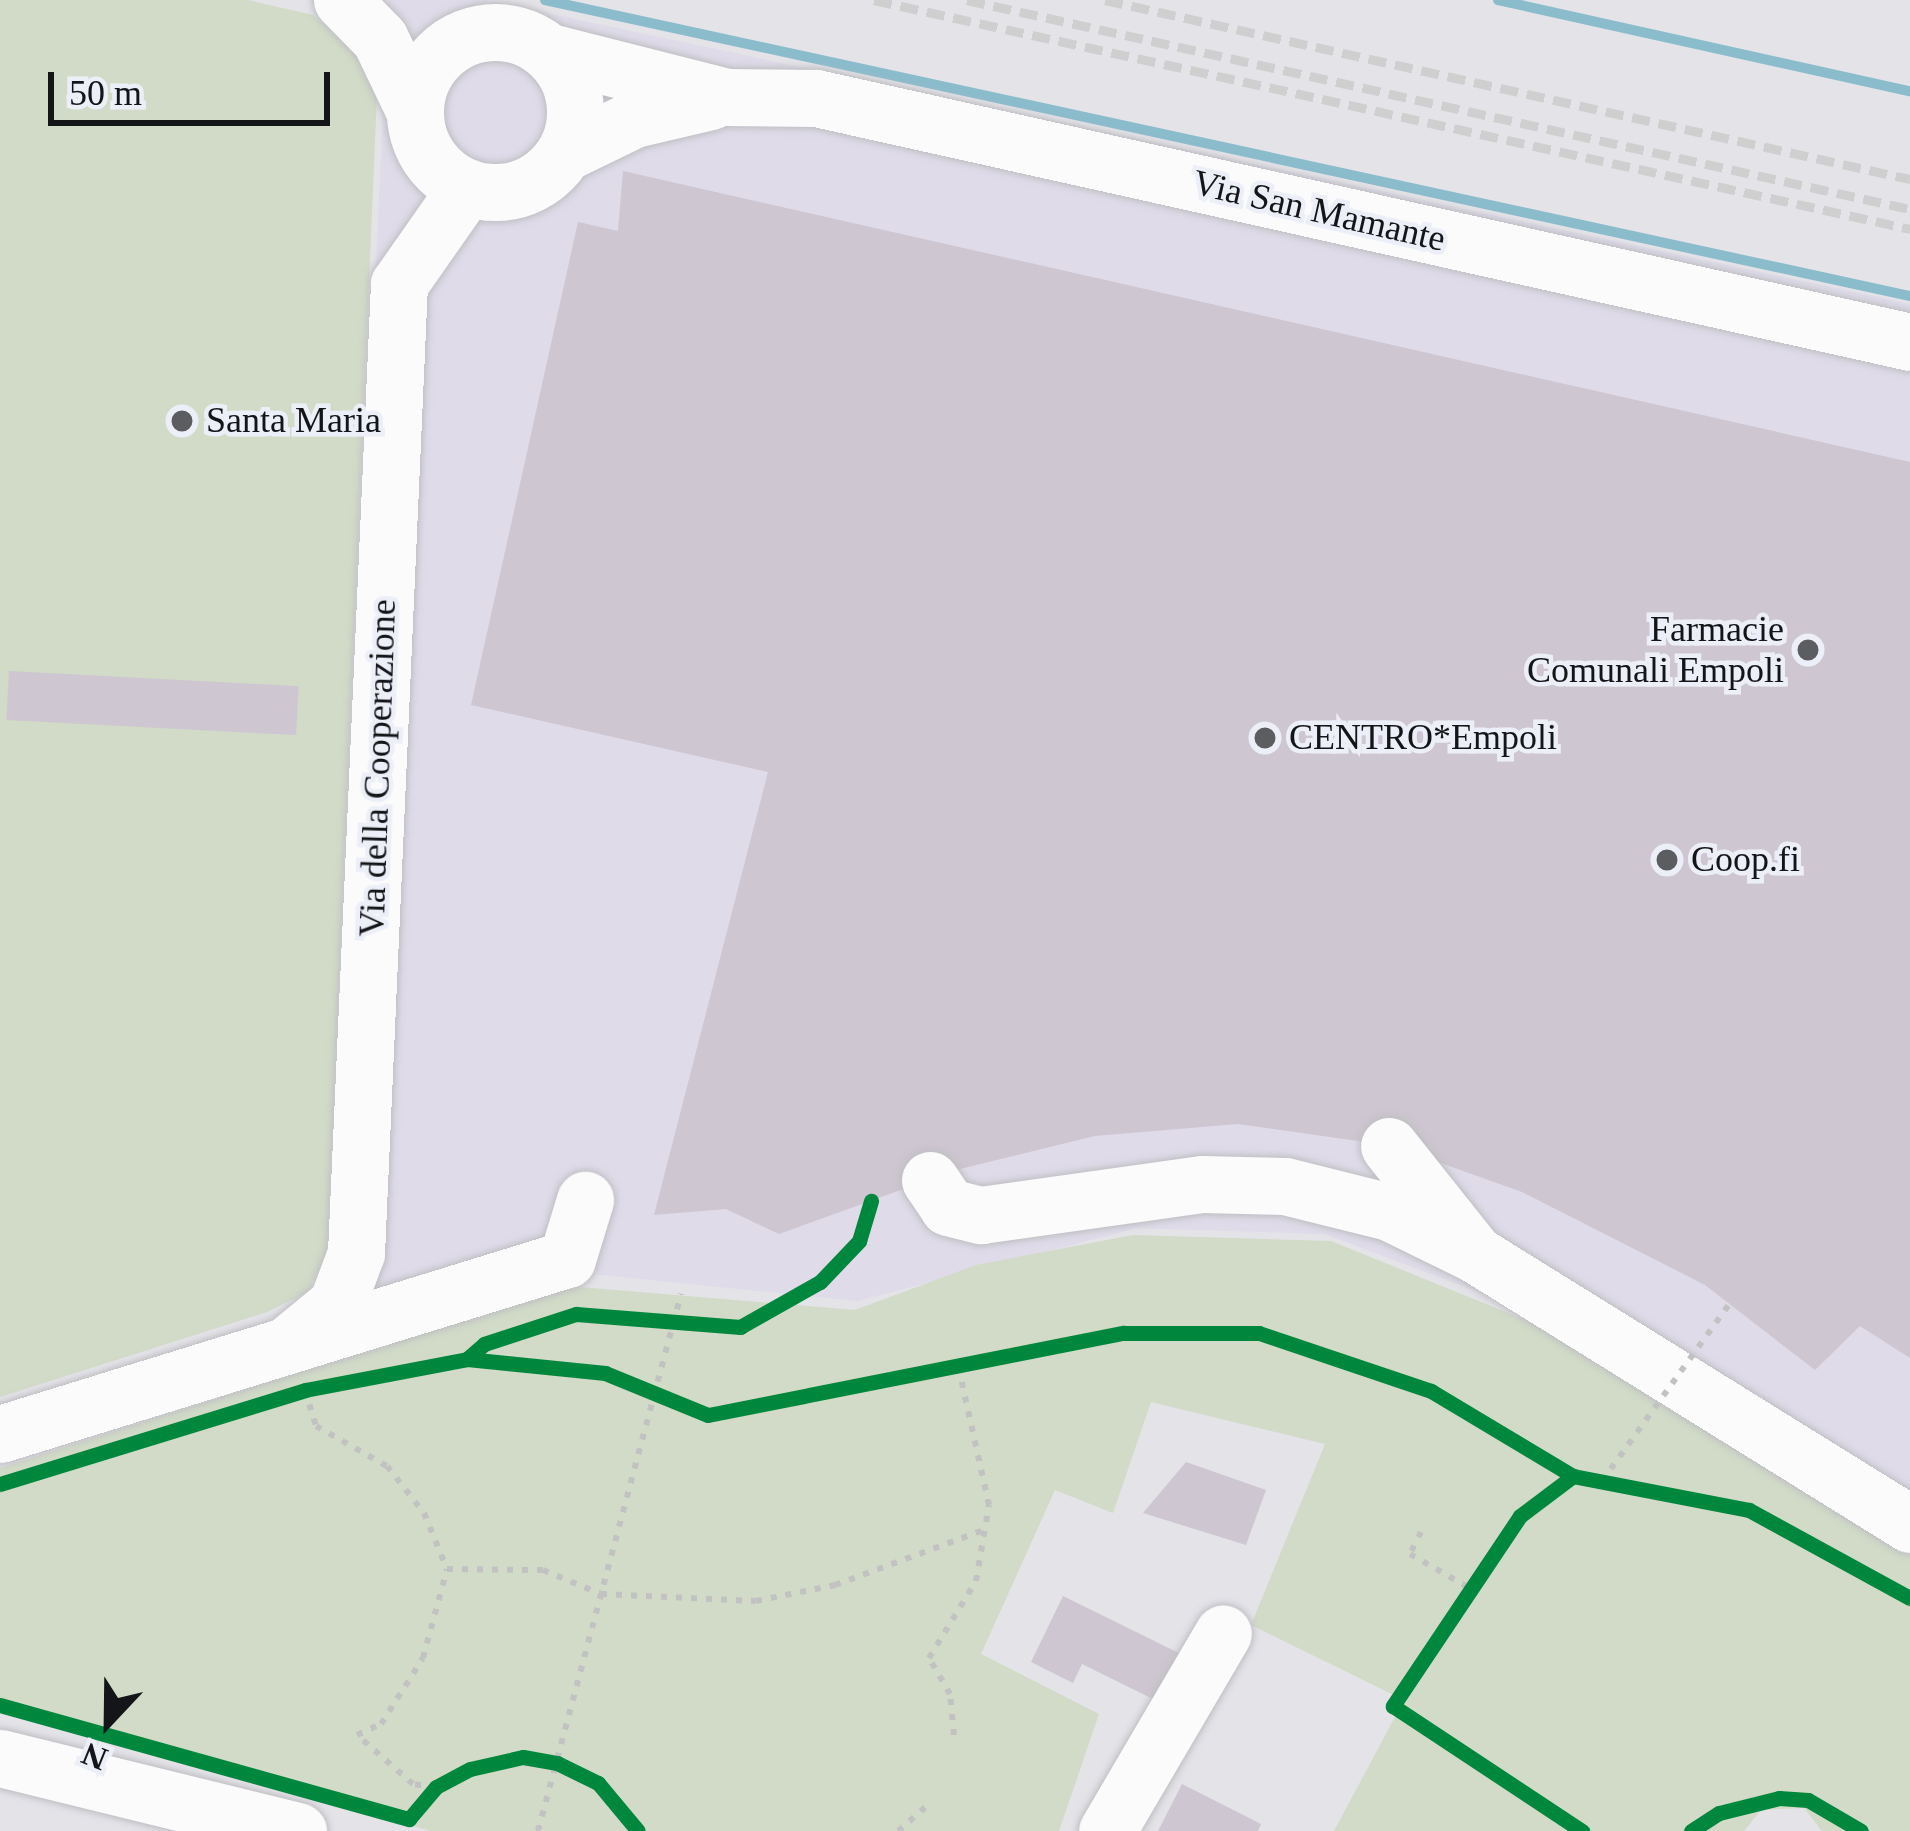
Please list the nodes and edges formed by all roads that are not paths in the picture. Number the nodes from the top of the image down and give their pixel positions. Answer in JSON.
{"nodes":[{"id":1,"x":343,"y":0,"type":"edge"},
{"id":2,"x":362,"y":0,"type":"edge"},
{"id":3,"x":479,"y":32,"type":"junction"},
{"id":4,"x":550,"y":52,"type":"junction"},
{"id":5,"x":726,"y":98,"type":"junction"},
{"id":6,"x":414,"y":110,"type":"junction"},
{"id":7,"x":566,"y":152,"type":"junction"},
{"id":8,"x":467,"y":187,"type":"junction"},
{"id":9,"x":1910,"y":342,"type":"edge"},
{"id":10,"x":1389,"y":1146,"type":"dead end"},
{"id":11,"x":930,"y":1180,"type":"dead end"},
{"id":12,"x":585,"y":1200,"type":"dead end"},
{"id":13,"x":1475,"y":1254,"type":"junction"},
{"id":14,"x":292,"y":1377,"type":"junction"},
{"id":15,"x":0,"y":1433,"type":"edge"},
{"id":16,"x":1910,"y":1524,"type":"edge"},
{"id":17,"x":1223,"y":1633,"type":"dead end"},
{"id":18,"x":0,"y":1758,"type":"edge"},
{"id":19,"x":298,"y":1831,"type":"edge"},
{"id":20,"x":1107,"y":1831,"type":"edge"}],
"edges":[{"from":1,"to":6,"type":"street"},
{"from":2,"to":3,"type":"street"},
{"from":3,"to":4,"type":"street"},
{"from":3,"to":6,"type":"street"},
{"from":4,"to":5,"type":"street"},
{"from":4,"to":7,"type":"street"},
{"from":5,"to":7,"type":"street"},
{"from":5,"to":9,"type":"street","name":"Via San Mamante"},
{"from":6,"to":8,"type":"street"},
{"from":7,"to":8,"type":"street"},
{"from":8,"to":14,"type":"street","name":"Via della Cooperazione"},
{"from":10,"to":13,"type":"street"},
{"from":11,"to":13,"type":"street"},
{"from":12,"to":14,"type":"street","name":"Via della Cooperazione"},
{"from":13,"to":16,"type":"street"},
{"from":14,"to":15,"type":"street","name":"Via della Cooperazione"},
{"from":17,"to":20,"type":"street"},
{"from":18,"to":19,"type":"street"}]}
